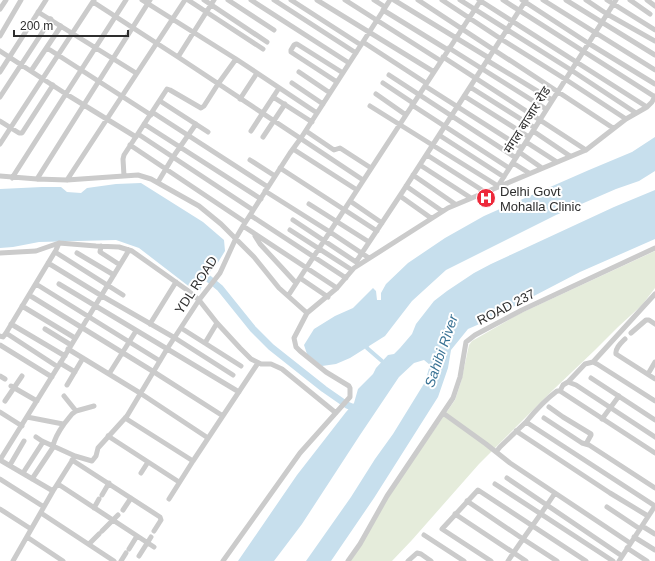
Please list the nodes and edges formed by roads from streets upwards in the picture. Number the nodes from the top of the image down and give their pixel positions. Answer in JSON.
{"nodes":[{"id":1,"x":6,"y":0,"type":"edge"},
{"id":2,"x":21,"y":0,"type":"edge"},
{"id":3,"x":46,"y":0,"type":"edge"},
{"id":4,"x":126,"y":0,"type":"edge"},
{"id":5,"x":142,"y":0,"type":"edge"},
{"id":6,"x":184,"y":0,"type":"edge"},
{"id":7,"x":188,"y":0,"type":"edge"},
{"id":8,"x":204,"y":0,"type":"edge"},
{"id":9,"x":228,"y":0,"type":"edge"},
{"id":10,"x":252,"y":0,"type":"edge"},
{"id":11,"x":274,"y":0,"type":"edge"},
{"id":12,"x":291,"y":0,"type":"edge"},
{"id":13,"x":317,"y":0,"type":"edge"},
{"id":14,"x":346,"y":0,"type":"edge"},
{"id":15,"x":374,"y":0,"type":"edge"},
{"id":16,"x":390,"y":0,"type":"edge"},
{"id":17,"x":394,"y":0,"type":"edge"},
{"id":18,"x":418,"y":0,"type":"edge"},
{"id":19,"x":442,"y":0,"type":"edge"},
{"id":20,"x":460,"y":0,"type":"edge"},
{"id":21,"x":480,"y":0,"type":"edge"},
{"id":22,"x":503,"y":0,"type":"edge"},
{"id":23,"x":543,"y":0,"type":"edge"},
{"id":24,"x":566,"y":0,"type":"edge"},
{"id":25,"x":586,"y":0,"type":"edge"},
{"id":26,"x":607,"y":0,"type":"edge"},
{"id":27,"x":630,"y":0,"type":"edge"},
{"id":28,"x":647,"y":0,"type":"edge"},
{"id":29,"x":93,"y":1,"type":"edge"},
{"id":30,"x":524,"y":1,"type":"edge"},
{"id":31,"x":149,"y":2,"type":"edge"},
{"id":32,"x":212,"y":2,"type":"edge"},
{"id":33,"x":615,"y":2,"type":"edge"},
{"id":34,"x":655,"y":6,"type":"edge"},
{"id":35,"x":384,"y":9,"type":"junction"},
{"id":36,"x":0,"y":10,"type":"edge"},
{"id":37,"x":474,"y":10,"type":"junction"},
{"id":38,"x":520,"y":11,"type":"junction"},
{"id":39,"x":38,"y":12,"type":"junction"},
{"id":40,"x":206,"y":12,"type":"junction"},
{"id":41,"x":607,"y":14,"type":"junction"},
{"id":42,"x":650,"y":14,"type":"dead end"},
{"id":43,"x":115,"y":16,"type":"junction"},
{"id":44,"x":469,"y":18,"type":"junction"},
{"id":45,"x":51,"y":19,"type":"junction"},
{"id":46,"x":172,"y":19,"type":"junction"},
{"id":47,"x":377,"y":20,"type":"junction"},
{"id":48,"x":513,"y":21,"type":"junction"},
{"id":49,"x":602,"y":22,"type":"junction"},
{"id":50,"x":61,"y":26,"type":"junction"},
{"id":51,"x":133,"y":28,"type":"junction"},
{"id":52,"x":462,"y":29,"type":"junction"},
{"id":53,"x":274,"y":30,"type":"dead end"},
{"id":54,"x":507,"y":30,"type":"junction"},
{"id":55,"x":655,"y":30,"type":"edge"},
{"id":56,"x":193,"y":32,"type":"junction"},
{"id":57,"x":369,"y":32,"type":"junction"},
{"id":58,"x":595,"y":32,"type":"junction"},
{"id":59,"x":73,"y":33,"type":"junction"},
{"id":60,"x":0,"y":36,"type":"edge"},
{"id":61,"x":456,"y":37,"type":"junction"},
{"id":62,"x":501,"y":39,"type":"junction"},
{"id":63,"x":655,"y":41,"type":"edge"},
{"id":64,"x":267,"y":42,"type":"dead end"},
{"id":65,"x":156,"y":43,"type":"junction"},
{"id":66,"x":362,"y":43,"type":"junction"},
{"id":67,"x":588,"y":43,"type":"junction"},
{"id":68,"x":95,"y":47,"type":"junction"},
{"id":69,"x":47,"y":48,"type":"junction"},
{"id":70,"x":263,"y":49,"type":"dead end"},
{"id":71,"x":448,"y":49,"type":"junction"},
{"id":72,"x":494,"y":50,"type":"junction"},
{"id":73,"x":0,"y":51,"type":"edge"},
{"id":74,"x":583,"y":51,"type":"junction"},
{"id":75,"x":356,"y":53,"type":"junction"},
{"id":76,"x":58,"y":55,"type":"junction"},
{"id":77,"x":655,"y":55,"type":"edge"},
{"id":78,"x":9,"y":57,"type":"junction"},
{"id":79,"x":178,"y":57,"type":"junction"},
{"id":80,"x":113,"y":59,"type":"junction"},
{"id":81,"x":236,"y":59,"type":"junction"},
{"id":82,"x":442,"y":59,"type":"junction"},
{"id":83,"x":488,"y":59,"type":"junction"},
{"id":84,"x":577,"y":62,"type":"junction"},
{"id":85,"x":349,"y":63,"type":"junction"},
{"id":86,"x":20,"y":64,"type":"junction"},
{"id":87,"x":482,"y":69,"type":"junction"},
{"id":88,"x":81,"y":70,"type":"junction"},
{"id":89,"x":571,"y":70,"type":"junction"},
{"id":90,"x":655,"y":70,"type":"edge"},
{"id":91,"x":31,"y":71,"type":"junction"},
{"id":92,"x":0,"y":72,"type":"edge"},
{"id":93,"x":299,"y":72,"type":"dead end"},
{"id":94,"x":434,"y":72,"type":"junction"},
{"id":95,"x":136,"y":73,"type":"junction"},
{"id":96,"x":257,"y":73,"type":"junction"},
{"id":97,"x":343,"y":73,"type":"junction"},
{"id":98,"x":389,"y":75,"type":"dead end"},
{"id":99,"x":43,"y":78,"type":"junction"},
{"id":100,"x":476,"y":78,"type":"junction"},
{"id":101,"x":566,"y":79,"type":"junction"},
{"id":102,"x":99,"y":81,"type":"junction"},
{"id":103,"x":337,"y":82,"type":"junction"},
{"id":104,"x":382,"y":83,"type":"dead end"},
{"id":105,"x":218,"y":84,"type":"junction"},
{"id":106,"x":292,"y":84,"type":"dead end"},
{"id":107,"x":426,"y":84,"type":"junction"},
{"id":108,"x":655,"y":84,"type":"edge"},
{"id":109,"x":53,"y":85,"type":"junction"},
{"id":110,"x":470,"y":87,"type":"junction"},
{"id":111,"x":279,"y":88,"type":"junction"},
{"id":112,"x":558,"y":91,"type":"junction"},
{"id":113,"x":330,"y":93,"type":"junction"},
{"id":114,"x":66,"y":94,"type":"junction"},
{"id":115,"x":376,"y":94,"type":"dead end"},
{"id":116,"x":419,"y":95,"type":"junction"},
{"id":117,"x":122,"y":96,"type":"junction"},
{"id":118,"x":273,"y":96,"type":"junction"},
{"id":119,"x":464,"y":96,"type":"junction"},
{"id":120,"x":0,"y":97,"type":"edge"},
{"id":121,"x":655,"y":97,"type":"edge"},
{"id":122,"x":240,"y":98,"type":"junction"},
{"id":123,"x":160,"y":100,"type":"junction"},
{"id":124,"x":552,"y":100,"type":"junction"},
{"id":125,"x":285,"y":104,"type":"junction"},
{"id":126,"x":323,"y":104,"type":"junction"},
{"id":127,"x":413,"y":104,"type":"junction"},
{"id":128,"x":84,"y":105,"type":"junction"},
{"id":129,"x":370,"y":106,"type":"dead end"},
{"id":130,"x":458,"y":106,"type":"junction"},
{"id":131,"x":647,"y":107,"type":"junction"},
{"id":132,"x":546,"y":109,"type":"junction"},
{"id":133,"x":262,"y":113,"type":"junction"},
{"id":134,"x":317,"y":113,"type":"junction"},
{"id":135,"x":636,"y":113,"type":"junction"},
{"id":136,"x":151,"y":114,"type":"junction"},
{"id":137,"x":406,"y":115,"type":"junction"},
{"id":138,"x":452,"y":116,"type":"junction"},
{"id":139,"x":540,"y":119,"type":"junction"},
{"id":140,"x":626,"y":119,"type":"junction"},
{"id":141,"x":106,"y":120,"type":"junction"},
{"id":142,"x":0,"y":121,"type":"edge"},
{"id":143,"x":274,"y":121,"type":"junction"},
{"id":144,"x":312,"y":122,"type":"junction"},
{"id":145,"x":144,"y":124,"type":"junction"},
{"id":146,"x":196,"y":124,"type":"junction"},
{"id":147,"x":400,"y":124,"type":"junction"},
{"id":148,"x":445,"y":126,"type":"junction"},
{"id":149,"x":10,"y":128,"type":"junction"},
{"id":150,"x":613,"y":128,"type":"junction"},
{"id":151,"x":534,"y":129,"type":"junction"},
{"id":152,"x":251,"y":131,"type":"dead end"},
{"id":153,"x":306,"y":131,"type":"junction"},
{"id":154,"x":208,"y":132,"type":"dead end"},
{"id":155,"x":137,"y":136,"type":"junction"},
{"id":156,"x":188,"y":136,"type":"junction"},
{"id":157,"x":439,"y":136,"type":"junction"},
{"id":158,"x":263,"y":137,"type":"dead end"},
{"id":159,"x":301,"y":138,"type":"junction"},
{"id":160,"x":527,"y":140,"type":"junction"},
{"id":161,"x":0,"y":144,"type":"edge"},
{"id":162,"x":130,"y":145,"type":"junction"},
{"id":163,"x":433,"y":146,"type":"junction"},
{"id":164,"x":180,"y":147,"type":"junction"},
{"id":165,"x":293,"y":149,"type":"junction"},
{"id":166,"x":521,"y":150,"type":"junction"},
{"id":167,"x":586,"y":150,"type":"junction"},
{"id":168,"x":427,"y":155,"type":"junction"},
{"id":169,"x":570,"y":156,"type":"junction"},
{"id":170,"x":173,"y":157,"type":"junction"},
{"id":171,"x":250,"y":160,"type":"dead end"},
{"id":172,"x":557,"y":162,"type":"junction"},
{"id":173,"x":513,"y":163,"type":"junction"},
{"id":174,"x":420,"y":165,"type":"junction"},
{"id":175,"x":280,"y":168,"type":"junction"},
{"id":176,"x":371,"y":168,"type":"junction"},
{"id":177,"x":542,"y":168,"type":"junction"},
{"id":178,"x":166,"y":169,"type":"junction"},
{"id":179,"x":529,"y":173,"type":"junction"},
{"id":180,"x":0,"y":176,"type":"edge"},
{"id":181,"x":124,"y":176,"type":"junction"},
{"id":182,"x":275,"y":176,"type":"junction"},
{"id":183,"x":413,"y":176,"type":"junction"},
{"id":184,"x":504,"y":177,"type":"junction"},
{"id":185,"x":12,"y":178,"type":"junction"},
{"id":186,"x":37,"y":179,"type":"junction"},
{"id":187,"x":67,"y":180,"type":"junction"},
{"id":188,"x":363,"y":180,"type":"junction"},
{"id":189,"x":158,"y":182,"type":"junction"},
{"id":190,"x":406,"y":186,"type":"junction"},
{"id":191,"x":498,"y":186,"type":"junction"},
{"id":192,"x":267,"y":189,"type":"junction"},
{"id":193,"x":357,"y":190,"type":"junction"},
{"id":194,"x":485,"y":192,"type":"junction"},
{"id":195,"x":400,"y":196,"type":"junction"},
{"id":196,"x":471,"y":198,"type":"junction"},
{"id":197,"x":260,"y":199,"type":"junction"},
{"id":198,"x":350,"y":201,"type":"junction"},
{"id":199,"x":309,"y":204,"type":"dead end"},
{"id":200,"x":455,"y":204,"type":"junction"},
{"id":201,"x":253,"y":210,"type":"junction"},
{"id":202,"x":344,"y":210,"type":"junction"},
{"id":203,"x":442,"y":211,"type":"junction"},
{"id":204,"x":250,"y":215,"type":"junction"},
{"id":205,"x":431,"y":218,"type":"junction"},
{"id":206,"x":293,"y":220,"type":"dead end"},
{"id":207,"x":337,"y":221,"type":"junction"},
{"id":208,"x":382,"y":223,"type":"junction"},
{"id":209,"x":244,"y":224,"type":"junction"},
{"id":210,"x":290,"y":230,"type":"dead end"},
{"id":211,"x":376,"y":231,"type":"junction"},
{"id":212,"x":330,"y":232,"type":"junction"},
{"id":213,"x":253,"y":233,"type":"junction"},
{"id":214,"x":236,"y":238,"type":"junction"},
{"id":215,"x":324,"y":241,"type":"junction"},
{"id":216,"x":369,"y":242,"type":"junction"},
{"id":217,"x":59,"y":243,"type":"junction"},
{"id":218,"x":101,"y":246,"type":"junction"},
{"id":219,"x":319,"y":248,"type":"junction"},
{"id":220,"x":655,"y":248,"type":"edge"},
{"id":221,"x":129,"y":250,"type":"junction"},
{"id":222,"x":0,"y":252,"type":"edge"},
{"id":223,"x":55,"y":252,"type":"junction"},
{"id":224,"x":77,"y":253,"type":"dead end"},
{"id":225,"x":362,"y":253,"type":"junction"},
{"id":226,"x":313,"y":257,"type":"junction"},
{"id":227,"x":369,"y":258,"type":"junction"},
{"id":228,"x":48,"y":263,"type":"junction"},
{"id":229,"x":358,"y":263,"type":"junction"},
{"id":230,"x":120,"y":264,"type":"junction"},
{"id":231,"x":306,"y":268,"type":"junction"},
{"id":232,"x":352,"y":270,"type":"junction"},
{"id":233,"x":114,"y":275,"type":"junction"},
{"id":234,"x":300,"y":278,"type":"junction"},
{"id":235,"x":346,"y":278,"type":"junction"},
{"id":236,"x":176,"y":282,"type":"junction"},
{"id":237,"x":296,"y":283,"type":"junction"},
{"id":238,"x":36,"y":284,"type":"junction"},
{"id":239,"x":59,"y":284,"type":"dead end"},
{"id":240,"x":108,"y":286,"type":"junction"},
{"id":241,"x":337,"y":288,"type":"junction"},
{"id":242,"x":655,"y":294,"type":"edge"},
{"id":243,"x":29,"y":295,"type":"junction"},
{"id":244,"x":123,"y":295,"type":"dead end"},
{"id":245,"x":102,"y":296,"type":"junction"},
{"id":246,"x":288,"y":296,"type":"junction"},
{"id":247,"x":328,"y":296,"type":"junction"},
{"id":248,"x":199,"y":300,"type":"junction"},
{"id":249,"x":22,"y":306,"type":"junction"},
{"id":250,"x":95,"y":306,"type":"junction"},
{"id":251,"x":307,"y":313,"type":"junction"},
{"id":252,"x":88,"y":317,"type":"junction"},
{"id":253,"x":217,"y":323,"type":"junction"},
{"id":254,"x":11,"y":324,"type":"junction"},
{"id":255,"x":150,"y":324,"type":"junction"},
{"id":256,"x":655,"y":324,"type":"edge"},
{"id":257,"x":82,"y":327,"type":"junction"},
{"id":258,"x":181,"y":328,"type":"junction"},
{"id":259,"x":45,"y":329,"type":"dead end"},
{"id":260,"x":136,"y":331,"type":"junction"},
{"id":261,"x":6,"y":333,"type":"junction"},
{"id":262,"x":630,"y":333,"type":"dead end"},
{"id":263,"x":0,"y":336,"type":"edge"},
{"id":264,"x":75,"y":338,"type":"junction"},
{"id":265,"x":174,"y":338,"type":"junction"},
{"id":266,"x":625,"y":340,"type":"dead end"},
{"id":267,"x":130,"y":342,"type":"junction"},
{"id":268,"x":206,"y":343,"type":"junction"},
{"id":269,"x":0,"y":344,"type":"edge"},
{"id":270,"x":70,"y":347,"type":"junction"},
{"id":271,"x":167,"y":349,"type":"junction"},
{"id":272,"x":123,"y":352,"type":"junction"},
{"id":273,"x":65,"y":356,"type":"junction"},
{"id":274,"x":83,"y":358,"type":"junction"},
{"id":275,"x":160,"y":361,"type":"junction"},
{"id":276,"x":593,"y":362,"type":"junction"},
{"id":277,"x":655,"y":362,"type":"edge"},
{"id":278,"x":258,"y":363,"type":"junction"},
{"id":279,"x":59,"y":365,"type":"junction"},
{"id":280,"x":241,"y":366,"type":"dead end"},
{"id":281,"x":75,"y":372,"type":"junction"},
{"id":282,"x":154,"y":372,"type":"junction"},
{"id":283,"x":109,"y":374,"type":"junction"},
{"id":284,"x":233,"y":374,"type":"dead end"},
{"id":285,"x":648,"y":374,"type":"junction"},
{"id":286,"x":22,"y":376,"type":"dead end"},
{"id":287,"x":52,"y":377,"type":"junction"},
{"id":288,"x":591,"y":378,"type":"dead end"},
{"id":289,"x":655,"y":379,"type":"edge"},
{"id":290,"x":568,"y":382,"type":"junction"},
{"id":291,"x":67,"y":385,"type":"dead end"},
{"id":292,"x":12,"y":387,"type":"junction"},
{"id":293,"x":560,"y":391,"type":"junction"},
{"id":294,"x":238,"y":392,"type":"junction"},
{"id":295,"x":140,"y":393,"type":"junction"},
{"id":296,"x":64,"y":396,"type":"dead end"},
{"id":297,"x":619,"y":396,"type":"junction"},
{"id":298,"x":5,"y":401,"type":"dead end"},
{"id":299,"x":37,"y":401,"type":"junction"},
{"id":300,"x":655,"y":401,"type":"edge"},
{"id":301,"x":94,"y":406,"type":"dead end"},
{"id":302,"x":549,"y":408,"type":"dead end"},
{"id":303,"x":611,"y":408,"type":"junction"},
{"id":304,"x":76,"y":411,"type":"junction"},
{"id":305,"x":0,"y":412,"type":"edge"},
{"id":306,"x":336,"y":413,"type":"junction"},
{"id":307,"x":442,"y":413,"type":"junction"},
{"id":308,"x":223,"y":416,"type":"junction"},
{"id":309,"x":27,"y":417,"type":"junction"},
{"id":310,"x":125,"y":418,"type":"junction"},
{"id":311,"x":544,"y":418,"type":"dead end"},
{"id":312,"x":602,"y":419,"type":"junction"},
{"id":313,"x":655,"y":420,"type":"edge"},
{"id":314,"x":526,"y":422,"type":"junction"},
{"id":315,"x":64,"y":424,"type":"junction"},
{"id":316,"x":22,"y":426,"type":"junction"},
{"id":317,"x":516,"y":431,"type":"junction"},
{"id":318,"x":108,"y":436,"type":"junction"},
{"id":319,"x":36,"y":437,"type":"dead end"},
{"id":320,"x":655,"y":437,"type":"edge"},
{"id":321,"x":208,"y":438,"type":"junction"},
{"id":322,"x":24,"y":441,"type":"dead end"},
{"id":323,"x":43,"y":442,"type":"junction"},
{"id":324,"x":586,"y":444,"type":"junction"},
{"id":325,"x":53,"y":446,"type":"junction"},
{"id":326,"x":496,"y":452,"type":"junction"},
{"id":327,"x":655,"y":453,"type":"edge"},
{"id":328,"x":73,"y":458,"type":"junction"},
{"id":329,"x":0,"y":460,"type":"edge"},
{"id":330,"x":192,"y":461,"type":"junction"},
{"id":331,"x":148,"y":462,"type":"junction"},
{"id":332,"x":10,"y":465,"type":"junction"},
{"id":333,"x":23,"y":473,"type":"junction"},
{"id":334,"x":141,"y":473,"type":"dead end"},
{"id":335,"x":506,"y":478,"type":"dead end"},
{"id":336,"x":0,"y":479,"type":"edge"},
{"id":337,"x":32,"y":479,"type":"junction"},
{"id":338,"x":179,"y":482,"type":"junction"},
{"id":339,"x":109,"y":483,"type":"junction"},
{"id":340,"x":58,"y":484,"type":"junction"},
{"id":341,"x":494,"y":484,"type":"dead end"},
{"id":342,"x":655,"y":488,"type":"edge"},
{"id":343,"x":53,"y":491,"type":"junction"},
{"id":344,"x":555,"y":493,"type":"junction"},
{"id":345,"x":131,"y":498,"type":"junction"},
{"id":346,"x":169,"y":499,"type":"dead end"},
{"id":347,"x":468,"y":501,"type":"junction"},
{"id":348,"x":547,"y":505,"type":"junction"},
{"id":349,"x":655,"y":506,"type":"edge"},
{"id":350,"x":44,"y":507,"type":"junction"},
{"id":351,"x":607,"y":507,"type":"dead end"},
{"id":352,"x":94,"y":508,"type":"junction"},
{"id":353,"x":0,"y":509,"type":"edge"},
{"id":354,"x":123,"y":510,"type":"dead end"},
{"id":355,"x":41,"y":513,"type":"junction"},
{"id":356,"x":455,"y":514,"type":"junction"},
{"id":357,"x":541,"y":514,"type":"junction"},
{"id":358,"x":118,"y":515,"type":"dead end"},
{"id":359,"x":648,"y":516,"type":"junction"},
{"id":360,"x":655,"y":519,"type":"edge"},
{"id":361,"x":113,"y":520,"type":"junction"},
{"id":362,"x":532,"y":526,"type":"junction"},
{"id":363,"x":641,"y":527,"type":"junction"},
{"id":364,"x":31,"y":529,"type":"junction"},
{"id":365,"x":655,"y":534,"type":"edge"},
{"id":366,"x":424,"y":535,"type":"dead end"},
{"id":367,"x":137,"y":536,"type":"junction"},
{"id":368,"x":27,"y":537,"type":"junction"},
{"id":369,"x":634,"y":537,"type":"junction"},
{"id":370,"x":523,"y":539,"type":"junction"},
{"id":371,"x":147,"y":542,"type":"junction"},
{"id":372,"x":89,"y":544,"type":"junction"},
{"id":373,"x":154,"y":546,"type":"dead end"},
{"id":374,"x":629,"y":546,"type":"junction"},
{"id":375,"x":655,"y":550,"type":"edge"},
{"id":376,"x":513,"y":553,"type":"junction"},
{"id":377,"x":139,"y":556,"type":"dead end"},
{"id":378,"x":621,"y":559,"type":"edge"},
{"id":379,"x":13,"y":561,"type":"edge"},
{"id":380,"x":63,"y":561,"type":"edge"},
{"id":381,"x":114,"y":561,"type":"edge"},
{"id":382,"x":121,"y":561,"type":"edge"},
{"id":383,"x":223,"y":561,"type":"edge"},
{"id":384,"x":348,"y":561,"type":"edge"},
{"id":385,"x":408,"y":561,"type":"edge"},
{"id":386,"x":431,"y":561,"type":"edge"},
{"id":387,"x":464,"y":561,"type":"edge"},
{"id":388,"x":491,"y":561,"type":"edge"},
{"id":389,"x":508,"y":561,"type":"edge"},
{"id":390,"x":526,"y":561,"type":"edge"},
{"id":391,"x":557,"y":561,"type":"edge"},
{"id":392,"x":586,"y":561,"type":"edge"},
{"id":393,"x":613,"y":561,"type":"edge"},
{"id":394,"x":647,"y":561,"type":"edge"}],
"edges":[{"from":1,"to":36,"type":"street"},
{"from":2,"to":60,"type":"street"},
{"from":3,"to":39,"type":"street"},
{"from":4,"to":43,"type":"street"},
{"from":5,"to":31,"type":"street"},
{"from":6,"to":46,"type":"street"},
{"from":7,"to":40,"type":"street"},
{"from":8,"to":32,"type":"street"},
{"from":9,"to":53,"type":"street"},
{"from":10,"to":85,"type":"street"},
{"from":11,"to":75,"type":"street"},
{"from":12,"to":66,"type":"street"},
{"from":13,"to":57,"type":"street"},
{"from":14,"to":47,"type":"street"},
{"from":15,"to":35,"type":"street"},
{"from":16,"to":35,"type":"street","name":"YDL ROAD"},
{"from":17,"to":61,"type":"street"},
{"from":18,"to":52,"type":"street"},
{"from":19,"to":44,"type":"street"},
{"from":20,"to":37,"type":"street"},
{"from":21,"to":37,"type":"street"},
{"from":21,"to":48,"type":"street"},
{"from":22,"to":38,"type":"street"},
{"from":23,"to":58,"type":"street"},
{"from":24,"to":49,"type":"street"},
{"from":25,"to":41,"type":"street"},
{"from":26,"to":33,"type":"street"},
{"from":27,"to":42,"type":"street"},
{"from":28,"to":34,"type":"street"},
{"from":29,"to":43,"type":"street"},
{"from":29,"to":59,"type":"street"},
{"from":30,"to":38,"type":"street"},
{"from":30,"to":67,"type":"street"},
{"from":31,"to":46,"type":"street"},
{"from":31,"to":51,"type":"street"},
{"from":32,"to":40,"type":"street"},
{"from":32,"to":64,"type":"street"},
{"from":33,"to":41,"type":"street","name":"मंगल बाजार रोड"},
{"from":33,"to":55,"type":"street"},
{"from":35,"to":47,"type":"street","name":"YDL ROAD"},
{"from":35,"to":71,"type":"street"},
{"from":37,"to":44,"type":"street"},
{"from":37,"to":54,"type":"street"},
{"from":38,"to":48,"type":"street"},
{"from":38,"to":74,"type":"street"},
{"from":39,"to":45,"type":"street"},
{"from":39,"to":78,"type":"street"},
{"from":40,"to":56,"type":"street"},
{"from":40,"to":70,"type":"street"},
{"from":41,"to":49,"type":"street","name":"मंगल बाजार रोड"},
{"from":41,"to":63,"type":"street"},
{"from":43,"to":51,"type":"street"},
{"from":43,"to":68,"type":"street"},
{"from":44,"to":52,"type":"street"},
{"from":44,"to":62,"type":"street"},
{"from":45,"to":50,"type":"street"},
{"from":45,"to":86,"type":"street"},
{"from":46,"to":56,"type":"street"},
{"from":46,"to":65,"type":"street"},
{"from":47,"to":57,"type":"street","name":"YDL ROAD"},
{"from":47,"to":82,"type":"street"},
{"from":48,"to":54,"type":"street"},
{"from":48,"to":84,"type":"street"},
{"from":49,"to":58,"type":"street","name":"मंगल बाजार रोड"},
{"from":49,"to":77,"type":"street"},
{"from":50,"to":59,"type":"street"},
{"from":50,"to":69,"type":"street"},
{"from":51,"to":65,"type":"street"},
{"from":51,"to":80,"type":"street"},
{"from":52,"to":61,"type":"street"},
{"from":52,"to":72,"type":"street"},
{"from":54,"to":62,"type":"street"},
{"from":54,"to":89,"type":"street"},
{"from":56,"to":79,"type":"street"},
{"from":56,"to":81,"type":"street"},
{"from":57,"to":66,"type":"street","name":"YDL ROAD"},
{"from":57,"to":94,"type":"street"},
{"from":58,"to":67,"type":"street","name":"मंगल बाजार रोड"},
{"from":58,"to":90,"type":"street"},
{"from":59,"to":68,"type":"street"},
{"from":59,"to":76,"type":"street"},
{"from":61,"to":71,"type":"street"},
{"from":61,"to":83,"type":"street"},
{"from":62,"to":72,"type":"street"},
{"from":62,"to":101,"type":"street"},
{"from":65,"to":79,"type":"street"},
{"from":65,"to":95,"type":"street"},
{"from":66,"to":75,"type":"street","name":"YDL ROAD"},
{"from":66,"to":107,"type":"street"},
{"from":67,"to":74,"type":"street","name":"मंगल बाजार रोड"},
{"from":67,"to":108,"type":"street"},
{"from":68,"to":80,"type":"street"},
{"from":68,"to":88,"type":"street"},
{"from":69,"to":76,"type":"street"},
{"from":69,"to":91,"type":"street"},
{"from":71,"to":82,"type":"street"},
{"from":71,"to":87,"type":"street"},
{"from":72,"to":83,"type":"street"},
{"from":72,"to":112,"type":"street"},
{"from":73,"to":78,"type":"street"},
{"from":74,"to":84,"type":"street","name":"मंगल बाजार रोड"},
{"from":74,"to":121,"type":"street"},
{"from":75,"to":85,"type":"street","name":"YDL ROAD"},
{"from":76,"to":88,"type":"street"},
{"from":76,"to":99,"type":"street"},
{"from":78,"to":86,"type":"street"},
{"from":78,"to":92,"type":"street"},
{"from":79,"to":105,"type":"street"},
{"from":80,"to":95,"type":"street"},
{"from":80,"to":102,"type":"street"},
{"from":81,"to":96,"type":"street"},
{"from":81,"to":105,"type":"street"},
{"from":82,"to":94,"type":"street"},
{"from":82,"to":100,"type":"street"},
{"from":83,"to":87,"type":"street"},
{"from":83,"to":124,"type":"street"},
{"from":84,"to":89,"type":"street","name":"मंगल बाजार रोड"},
{"from":84,"to":131,"type":"street"},
{"from":85,"to":97,"type":"street","name":"YDL ROAD"},
{"from":86,"to":91,"type":"street"},
{"from":86,"to":120,"type":"street"},
{"from":87,"to":100,"type":"street"},
{"from":87,"to":132,"type":"street"},
{"from":88,"to":102,"type":"street"},
{"from":88,"to":114,"type":"street"},
{"from":89,"to":101,"type":"street","name":"मंगल बाजार रोड"},
{"from":89,"to":135,"type":"street"},
{"from":91,"to":99,"type":"street"},
{"from":93,"to":113,"type":"street"},
{"from":94,"to":107,"type":"street"},
{"from":95,"to":117,"type":"street"},
{"from":96,"to":111,"type":"street"},
{"from":96,"to":122,"type":"street"},
{"from":97,"to":103,"type":"street","name":"YDL ROAD"},
{"from":97,"to":103,"type":"street"},
{"from":98,"to":116,"type":"street"},
{"from":99,"to":109,"type":"street"},
{"from":99,"to":149,"type":"street"},
{"from":100,"to":110,"type":"street"},
{"from":100,"to":139,"type":"street"},
{"from":101,"to":112,"type":"street","name":"मंगल बाजार रोड"},
{"from":101,"to":140,"type":"street"},
{"from":102,"to":117,"type":"street"},
{"from":102,"to":128,"type":"street"},
{"from":103,"to":113,"type":"street","name":"YDL ROAD"},
{"from":104,"to":127,"type":"street"},
{"from":105,"to":122,"type":"street"},
{"from":105,"to":123,"type":"street"},
{"from":106,"to":126,"type":"street"},
{"from":107,"to":116,"type":"street"},
{"from":107,"to":130,"type":"street"},
{"from":109,"to":114,"type":"street"},
{"from":109,"to":149,"type":"street"},
{"from":110,"to":119,"type":"street"},
{"from":110,"to":151,"type":"street"},
{"from":111,"to":118,"type":"street"},
{"from":111,"to":134,"type":"street"},
{"from":112,"to":124,"type":"street","name":"मंगल बाजार रोड"},
{"from":112,"to":150,"type":"street"},
{"from":113,"to":126,"type":"street","name":"YDL ROAD"},
{"from":114,"to":128,"type":"street"},
{"from":114,"to":185,"type":"street"},
{"from":115,"to":137,"type":"street"},
{"from":116,"to":127,"type":"street"},
{"from":116,"to":138,"type":"street"},
{"from":117,"to":136,"type":"street"},
{"from":117,"to":141,"type":"street"},
{"from":118,"to":125,"type":"street"},
{"from":118,"to":133,"type":"street"},
{"from":119,"to":130,"type":"street"},
{"from":119,"to":160,"type":"street"},
{"from":121,"to":131,"type":"street"},
{"from":122,"to":133,"type":"street"},
{"from":123,"to":136,"type":"street"},
{"from":123,"to":146,"type":"street"},
{"from":124,"to":132,"type":"street","name":"मंगल बाजार रोड"},
{"from":125,"to":143,"type":"street"},
{"from":125,"to":144,"type":"street"},
{"from":126,"to":134,"type":"street","name":"YDL ROAD"},
{"from":127,"to":137,"type":"street"},
{"from":127,"to":148,"type":"street"},
{"from":128,"to":141,"type":"street"},
{"from":128,"to":186,"type":"street"},
{"from":129,"to":147,"type":"street"},
{"from":130,"to":138,"type":"street"},
{"from":130,"to":166,"type":"street"},
{"from":131,"to":135,"type":"street"},
{"from":132,"to":139,"type":"street","name":"मंगल बाजार रोड"},
{"from":133,"to":143,"type":"street"},
{"from":133,"to":152,"type":"street"},
{"from":134,"to":144,"type":"street","name":"YDL ROAD"},
{"from":135,"to":140,"type":"street"},
{"from":136,"to":145,"type":"street"},
{"from":136,"to":156,"type":"street"},
{"from":137,"to":147,"type":"street"},
{"from":138,"to":148,"type":"street"},
{"from":138,"to":173,"type":"street"},
{"from":139,"to":151,"type":"street","name":"मंगल बाजार रोड"},
{"from":139,"to":167,"type":"street"},
{"from":140,"to":150,"type":"street"},
{"from":141,"to":155,"type":"street"},
{"from":141,"to":187,"type":"street"},
{"from":142,"to":149,"type":"street"},
{"from":143,"to":158,"type":"street"},
{"from":143,"to":159,"type":"street"},
{"from":144,"to":153,"type":"street","name":"YDL ROAD"},
{"from":145,"to":155,"type":"street"},
{"from":145,"to":164,"type":"street"},
{"from":146,"to":154,"type":"street"},
{"from":146,"to":156,"type":"street"},
{"from":147,"to":163,"type":"street"},
{"from":147,"to":176,"type":"street"},
{"from":148,"to":157,"type":"street"},
{"from":148,"to":173,"type":"street"},
{"from":149,"to":161,"type":"street"},
{"from":150,"to":167,"type":"street"},
{"from":151,"to":160,"type":"street","name":"मंगल बाजार रोड"},
{"from":151,"to":169,"type":"street"},
{"from":153,"to":159,"type":"street","name":"YDL ROAD"},
{"from":153,"to":176,"type":"street"},
{"from":155,"to":162,"type":"street"},
{"from":155,"to":170,"type":"street"},
{"from":156,"to":164,"type":"street"},
{"from":156,"to":192,"type":"street"},
{"from":157,"to":163,"type":"street"},
{"from":157,"to":184,"type":"street"},
{"from":159,"to":165,"type":"street","name":"YDL ROAD"},
{"from":159,"to":188,"type":"street"},
{"from":160,"to":166,"type":"street","name":"मंगल बाजार रोड"},
{"from":160,"to":172,"type":"street"},
{"from":162,"to":178,"type":"street"},
{"from":162,"to":181,"type":"street"},
{"from":163,"to":168,"type":"street"},
{"from":163,"to":191,"type":"street"},
{"from":164,"to":170,"type":"street"},
{"from":164,"to":197,"type":"street"},
{"from":165,"to":175,"type":"street","name":"YDL ROAD"},
{"from":165,"to":193,"type":"street"},
{"from":166,"to":173,"type":"street","name":"मंगल बाजार रोड"},
{"from":166,"to":177,"type":"street"},
{"from":167,"to":169,"type":"street"},
{"from":168,"to":174,"type":"street"},
{"from":168,"to":194,"type":"street"},
{"from":169,"to":172,"type":"street"},
{"from":170,"to":178,"type":"street"},
{"from":170,"to":201,"type":"street"},
{"from":171,"to":182,"type":"street"},
{"from":172,"to":177,"type":"street"},
{"from":173,"to":179,"type":"street"},
{"from":173,"to":184,"type":"street","name":"मंगल बाजार रोड"},
{"from":174,"to":183,"type":"street"},
{"from":174,"to":196,"type":"street"},
{"from":175,"to":182,"type":"street","name":"YDL ROAD"},
{"from":175,"to":202,"type":"street"},
{"from":176,"to":188,"type":"street"},
{"from":177,"to":179,"type":"street"},
{"from":178,"to":189,"type":"street"},
{"from":178,"to":209,"type":"street"},
{"from":179,"to":191,"type":"street"},
{"from":180,"to":185,"type":"street"},
{"from":181,"to":187,"type":"street"},
{"from":181,"to":189,"type":"street"},
{"from":182,"to":192,"type":"street","name":"YDL ROAD"},
{"from":183,"to":190,"type":"street"},
{"from":183,"to":200,"type":"street"},
{"from":184,"to":191,"type":"street","name":"मंगल बाजार रोड"},
{"from":185,"to":186,"type":"street"},
{"from":186,"to":187,"type":"street"},
{"from":188,"to":193,"type":"street"},
{"from":189,"to":214,"type":"street"},
{"from":190,"to":195,"type":"street"},
{"from":190,"to":203,"type":"street"},
{"from":191,"to":194,"type":"street"},
{"from":192,"to":197,"type":"street","name":"YDL ROAD"},
{"from":192,"to":212,"type":"street"},
{"from":193,"to":198,"type":"street"},
{"from":194,"to":196,"type":"street"},
{"from":195,"to":205,"type":"street"},
{"from":195,"to":208,"type":"street"},
{"from":196,"to":200,"type":"street"},
{"from":197,"to":201,"type":"street","name":"YDL ROAD"},
{"from":198,"to":202,"type":"street"},
{"from":198,"to":208,"type":"street"},
{"from":199,"to":207,"type":"street"},
{"from":200,"to":203,"type":"street"},
{"from":201,"to":204,"type":"street","name":"YDL ROAD"},
{"from":202,"to":207,"type":"street"},
{"from":202,"to":211,"type":"street"},
{"from":203,"to":205,"type":"street"},
{"from":204,"to":209,"type":"street","name":"YDL ROAD"},
{"from":204,"to":226,"type":"street"},
{"from":205,"to":227,"type":"street"},
{"from":206,"to":215,"type":"street"},
{"from":207,"to":212,"type":"street"},
{"from":207,"to":216,"type":"street"},
{"from":208,"to":211,"type":"street"},
{"from":209,"to":213,"type":"street"},
{"from":209,"to":214,"type":"street","name":"YDL ROAD"},
{"from":210,"to":219,"type":"street"},
{"from":211,"to":216,"type":"street"},
{"from":212,"to":215,"type":"street"},
{"from":212,"to":225,"type":"street"},
{"from":213,"to":231,"type":"street"},
{"from":213,"to":237,"type":"street"},
{"from":214,"to":246,"type":"street"},
{"from":214,"to":248,"type":"street","name":"YDL ROAD"},
{"from":215,"to":219,"type":"street"},
{"from":215,"to":229,"type":"street"},
{"from":216,"to":225,"type":"street"},
{"from":217,"to":218,"type":"street"},
{"from":217,"to":222,"type":"street"},
{"from":217,"to":223,"type":"street"},
{"from":218,"to":221,"type":"street"},
{"from":218,"to":230,"type":"street"},
{"from":219,"to":226,"type":"street"},
{"from":219,"to":232,"type":"street"},
{"from":220,"to":307,"type":"street","name":"ROAD 237"},
{"from":221,"to":230,"type":"street"},
{"from":221,"to":236,"type":"street"},
{"from":223,"to":228,"type":"street"},
{"from":223,"to":240,"type":"street"},
{"from":224,"to":233,"type":"street"},
{"from":225,"to":227,"type":"street"},
{"from":225,"to":229,"type":"street"},
{"from":226,"to":231,"type":"street"},
{"from":226,"to":235,"type":"street"},
{"from":227,"to":229,"type":"street"},
{"from":228,"to":238,"type":"street"},
{"from":228,"to":245,"type":"street"},
{"from":229,"to":232,"type":"street"},
{"from":230,"to":233,"type":"street"},
{"from":231,"to":234,"type":"street"},
{"from":231,"to":241,"type":"street"},
{"from":232,"to":235,"type":"street"},
{"from":233,"to":240,"type":"street"},
{"from":234,"to":237,"type":"street"},
{"from":234,"to":247,"type":"street"},
{"from":235,"to":241,"type":"street"},
{"from":236,"to":248,"type":"street"},
{"from":236,"to":255,"type":"street"},
{"from":237,"to":246,"type":"street"},
{"from":238,"to":243,"type":"street"},
{"from":238,"to":252,"type":"street"},
{"from":239,"to":250,"type":"street"},
{"from":240,"to":244,"type":"street"},
{"from":240,"to":245,"type":"street"},
{"from":241,"to":247,"type":"street"},
{"from":242,"to":276,"type":"street"},
{"from":243,"to":249,"type":"street"},
{"from":243,"to":257,"type":"street"},
{"from":245,"to":250,"type":"street"},
{"from":245,"to":255,"type":"street"},
{"from":246,"to":251,"type":"street"},
{"from":247,"to":251,"type":"street"},
{"from":248,"to":253,"type":"street"},
{"from":248,"to":258,"type":"street","name":"YDL ROAD"},
{"from":249,"to":254,"type":"street"},
{"from":249,"to":264,"type":"street"},
{"from":250,"to":252,"type":"street"},
{"from":250,"to":260,"type":"street"},
{"from":251,"to":306,"type":"street"},
{"from":252,"to":257,"type":"street"},
{"from":252,"to":267,"type":"street"},
{"from":253,"to":268,"type":"street"},
{"from":253,"to":278,"type":"street"},
{"from":254,"to":261,"type":"street"},
{"from":254,"to":273,"type":"street"},
{"from":255,"to":265,"type":"street"},
{"from":256,"to":262,"type":"street"},
{"from":257,"to":264,"type":"street"},
{"from":257,"to":272,"type":"street"},
{"from":258,"to":265,"type":"street","name":"YDL ROAD"},
{"from":258,"to":268,"type":"street"},
{"from":259,"to":270,"type":"street"},
{"from":260,"to":267,"type":"street"},
{"from":260,"to":271,"type":"street"},
{"from":261,"to":263,"type":"street"},
{"from":261,"to":279,"type":"street"},
{"from":264,"to":270,"type":"street"},
{"from":265,"to":271,"type":"street","name":"YDL ROAD"},
{"from":265,"to":284,"type":"street"},
{"from":266,"to":285,"type":"street"},
{"from":267,"to":272,"type":"street"},
{"from":267,"to":275,"type":"street"},
{"from":268,"to":280,"type":"street"},
{"from":269,"to":287,"type":"street"},
{"from":270,"to":273,"type":"street"},
{"from":270,"to":274,"type":"street"},
{"from":271,"to":275,"type":"street","name":"YDL ROAD"},
{"from":271,"to":294,"type":"street"},
{"from":272,"to":282,"type":"street"},
{"from":272,"to":283,"type":"street"},
{"from":273,"to":279,"type":"street"},
{"from":274,"to":281,"type":"street"},
{"from":274,"to":283,"type":"street"},
{"from":275,"to":282,"type":"street","name":"YDL ROAD"},
{"from":276,"to":290,"type":"street"},
{"from":276,"to":300,"type":"street"},
{"from":277,"to":285,"type":"street"},
{"from":278,"to":294,"type":"street"},
{"from":278,"to":306,"type":"street"},
{"from":279,"to":281,"type":"street"},
{"from":279,"to":287,"type":"street"},
{"from":281,"to":291,"type":"street"},
{"from":282,"to":295,"type":"street","name":"YDL ROAD"},
{"from":282,"to":308,"type":"street"},
{"from":283,"to":295,"type":"street"},
{"from":285,"to":289,"type":"street"},
{"from":286,"to":292,"type":"street"},
{"from":287,"to":299,"type":"street"},
{"from":288,"to":297,"type":"street"},
{"from":290,"to":293,"type":"street"},
{"from":290,"to":303,"type":"street"},
{"from":292,"to":298,"type":"street"},
{"from":292,"to":299,"type":"street"},
{"from":293,"to":312,"type":"street"},
{"from":293,"to":314,"type":"street"},
{"from":294,"to":308,"type":"street"},
{"from":295,"to":310,"type":"street","name":"YDL ROAD"},
{"from":295,"to":321,"type":"street"},
{"from":296,"to":304,"type":"street"},
{"from":297,"to":303,"type":"street"},
{"from":297,"to":313,"type":"street"},
{"from":299,"to":309,"type":"street"},
{"from":301,"to":304,"type":"street"},
{"from":302,"to":324,"type":"street"},
{"from":303,"to":312,"type":"street"},
{"from":303,"to":320,"type":"street"},
{"from":304,"to":315,"type":"street"},
{"from":305,"to":316,"type":"street"},
{"from":306,"to":383,"type":"street"},
{"from":307,"to":326,"type":"street"},
{"from":307,"to":384,"type":"street","name":"ROAD 237"},
{"from":308,"to":321,"type":"street"},
{"from":309,"to":315,"type":"street"},
{"from":309,"to":316,"type":"street"},
{"from":310,"to":318,"type":"street","name":"YDL ROAD"},
{"from":310,"to":330,"type":"street"},
{"from":311,"to":324,"type":"street"},
{"from":312,"to":327,"type":"street"},
{"from":314,"to":317,"type":"street"},
{"from":314,"to":349,"type":"street"},
{"from":315,"to":325,"type":"street"},
{"from":316,"to":329,"type":"street"},
{"from":317,"to":326,"type":"street"},
{"from":317,"to":359,"type":"street"},
{"from":318,"to":328,"type":"street","name":"YDL ROAD"},
{"from":318,"to":331,"type":"street"},
{"from":319,"to":323,"type":"street"},
{"from":321,"to":330,"type":"street"},
{"from":322,"to":332,"type":"street"},
{"from":323,"to":325,"type":"street"},
{"from":323,"to":333,"type":"street"},
{"from":324,"to":342,"type":"street"},
{"from":325,"to":328,"type":"street"},
{"from":325,"to":337,"type":"street"},
{"from":326,"to":344,"type":"street"},
{"from":328,"to":339,"type":"street"},
{"from":328,"to":340,"type":"street"},
{"from":329,"to":332,"type":"street"},
{"from":330,"to":338,"type":"street"},
{"from":331,"to":334,"type":"street"},
{"from":331,"to":338,"type":"street"},
{"from":332,"to":333,"type":"street"},
{"from":333,"to":337,"type":"street"},
{"from":335,"to":348,"type":"street"},
{"from":336,"to":350,"type":"street"},
{"from":337,"to":343,"type":"street"},
{"from":338,"to":346,"type":"street"},
{"from":339,"to":345,"type":"street"},
{"from":339,"to":352,"type":"street"},
{"from":340,"to":343,"type":"street"},
{"from":340,"to":352,"type":"street"},
{"from":341,"to":357,"type":"street"},
{"from":343,"to":350,"type":"street"},
{"from":344,"to":348,"type":"street"},
{"from":344,"to":374,"type":"street"},
{"from":345,"to":354,"type":"street"},
{"from":345,"to":371,"type":"street"},
{"from":347,"to":356,"type":"street"},
{"from":347,"to":362,"type":"street"},
{"from":347,"to":370,"type":"street"},
{"from":348,"to":357,"type":"street"},
{"from":348,"to":378,"type":"street"},
{"from":349,"to":359,"type":"street"},
{"from":350,"to":355,"type":"street"},
{"from":351,"to":363,"type":"street"},
{"from":352,"to":361,"type":"street"},
{"from":353,"to":364,"type":"street"},
{"from":355,"to":364,"type":"street"},
{"from":355,"to":372,"type":"street"},
{"from":356,"to":376,"type":"street"},
{"from":356,"to":388,"type":"street"},
{"from":357,"to":362,"type":"street"},
{"from":357,"to":393,"type":"street"},
{"from":358,"to":361,"type":"street"},
{"from":359,"to":360,"type":"street"},
{"from":359,"to":363,"type":"street"},
{"from":361,"to":367,"type":"street"},
{"from":361,"to":372,"type":"street"},
{"from":362,"to":370,"type":"street"},
{"from":362,"to":392,"type":"street"},
{"from":363,"to":365,"type":"street"},
{"from":363,"to":369,"type":"street"},
{"from":364,"to":368,"type":"street"},
{"from":366,"to":387,"type":"street"},
{"from":367,"to":371,"type":"street"},
{"from":367,"to":382,"type":"street"},
{"from":368,"to":379,"type":"street"},
{"from":368,"to":380,"type":"street"},
{"from":369,"to":374,"type":"street"},
{"from":369,"to":375,"type":"street"},
{"from":370,"to":376,"type":"street"},
{"from":370,"to":391,"type":"street"},
{"from":371,"to":373,"type":"street"},
{"from":371,"to":377,"type":"street"},
{"from":372,"to":381,"type":"street"},
{"from":374,"to":378,"type":"street"},
{"from":374,"to":394,"type":"street"},
{"from":376,"to":389,"type":"street"},
{"from":376,"to":390,"type":"street"},
{"from":385,"to":386,"type":"street"}]}
